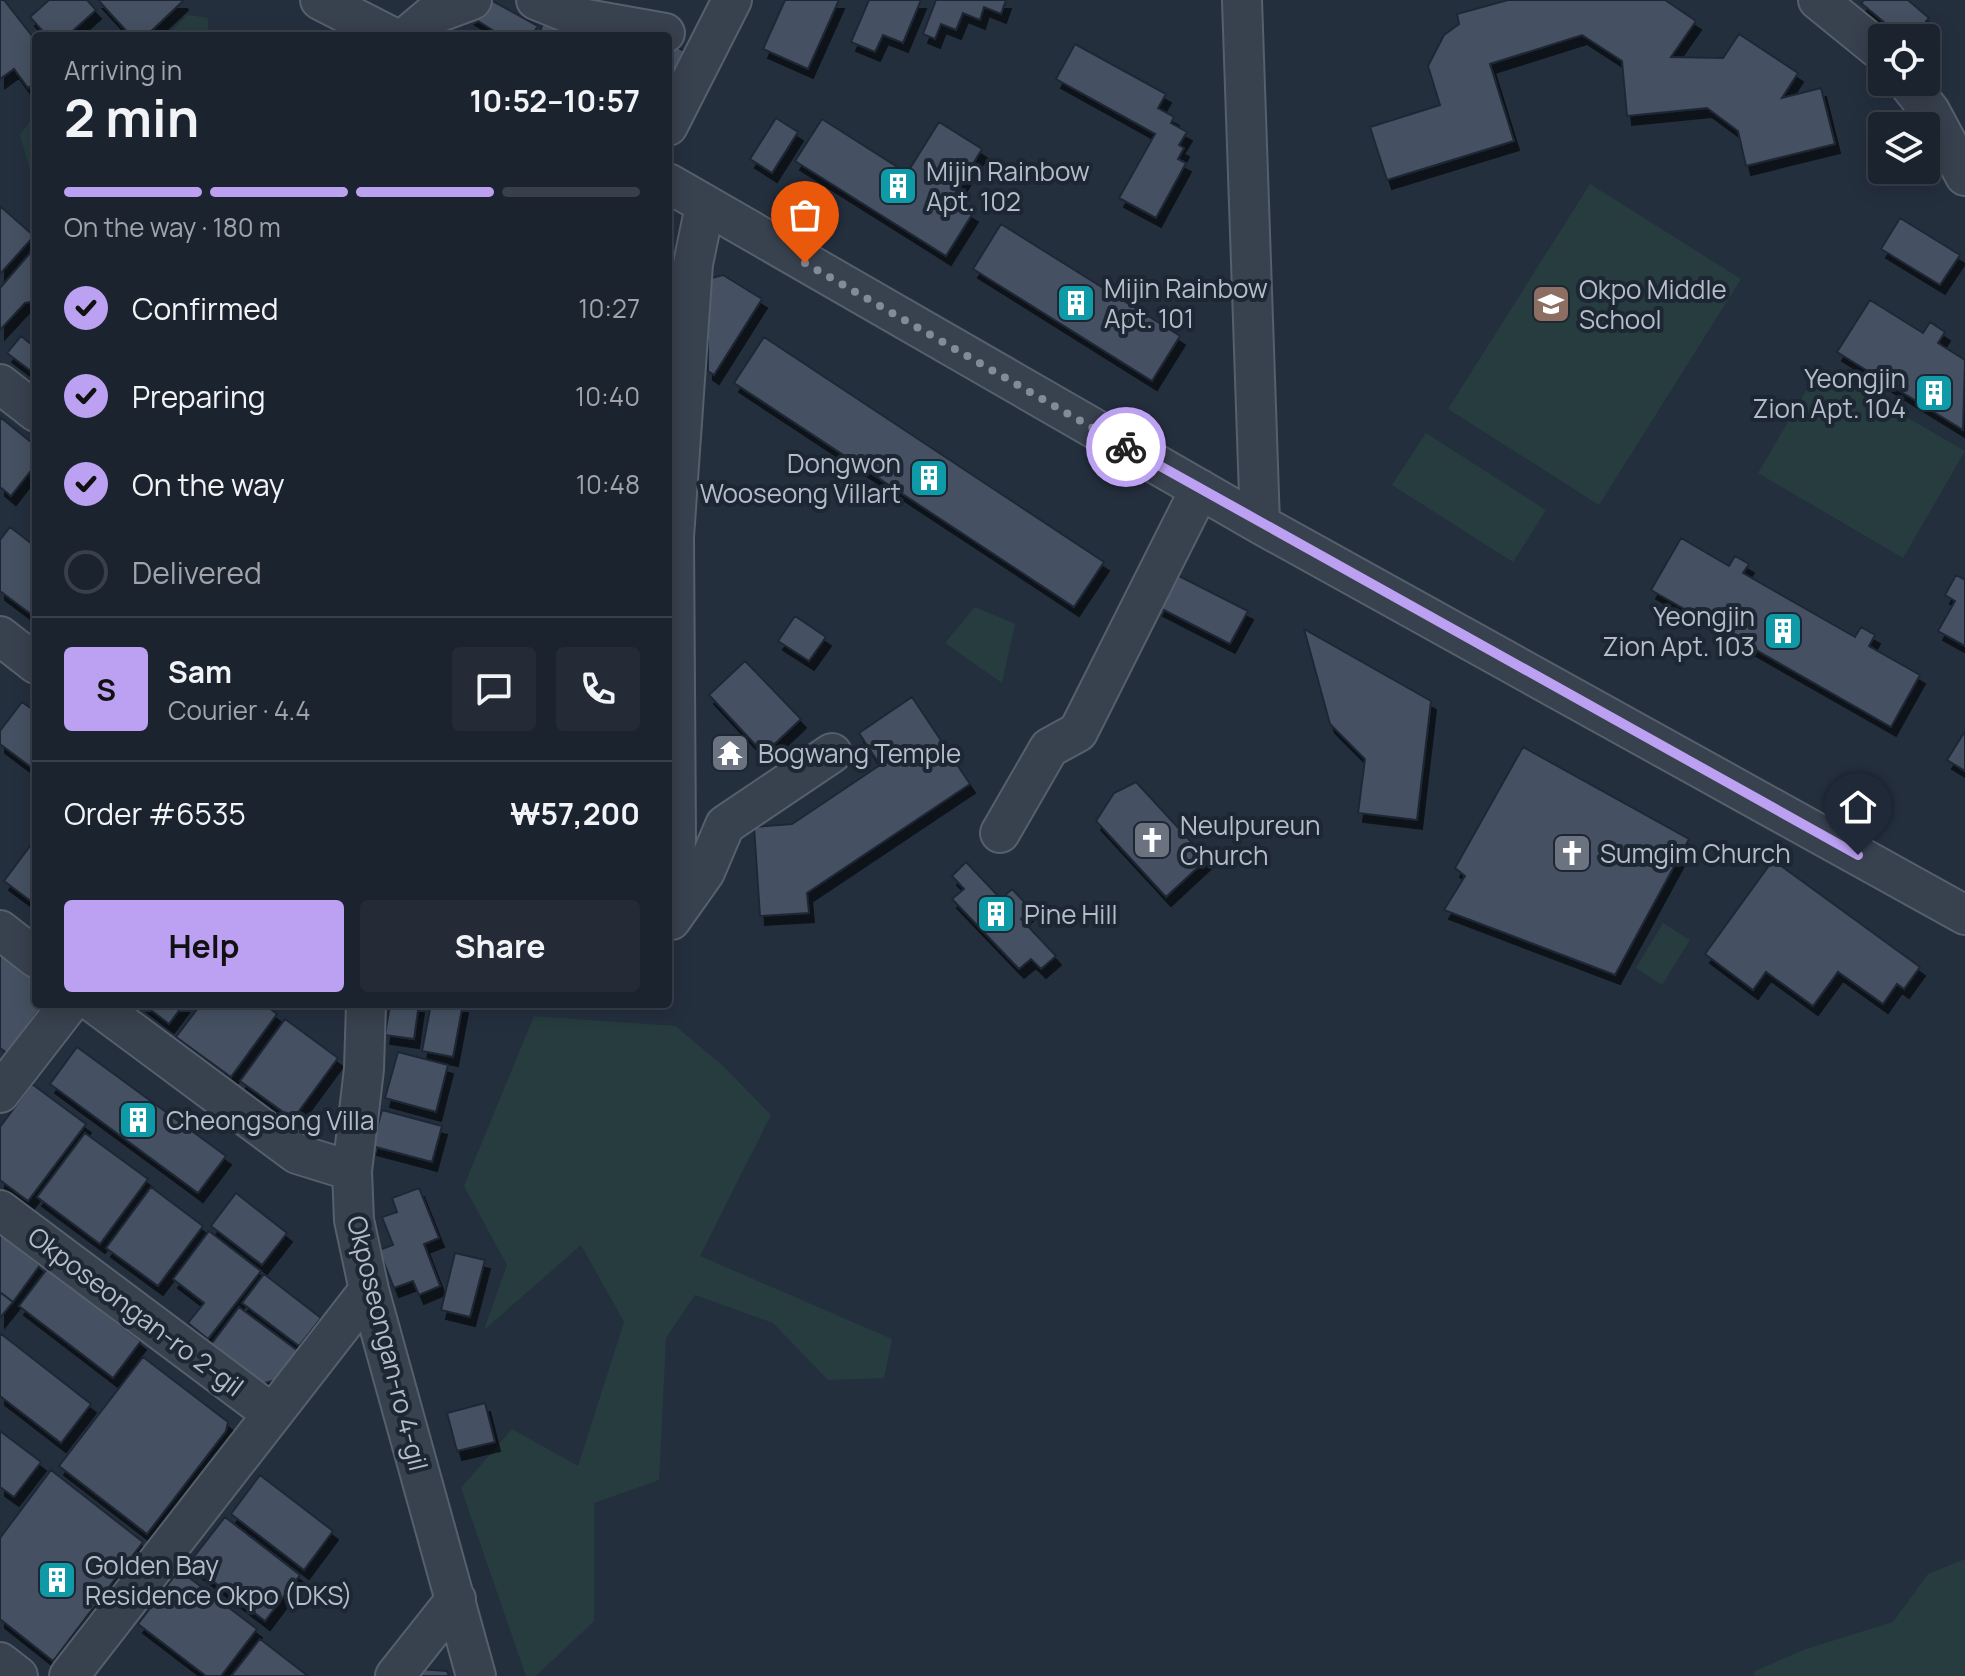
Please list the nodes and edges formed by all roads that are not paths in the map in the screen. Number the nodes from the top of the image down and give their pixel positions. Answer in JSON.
{"nodes":[{"id":1,"x":320,"y":0,"type":"edge"},
{"id":2,"x":472,"y":0,"type":"edge"},
{"id":3,"x":536,"y":0,"type":"edge"},
{"id":4,"x":732,"y":0,"type":"edge"},
{"id":5,"x":1242,"y":0,"type":"edge"},
{"id":6,"x":1829,"y":3,"type":"edge"},
{"id":7,"x":382,"y":32,"type":"edge"},
{"id":8,"x":412,"y":32,"type":"edge"},
{"id":9,"x":659,"y":32,"type":"edge"},
{"id":10,"x":1868,"y":39,"type":"edge"},
{"id":11,"x":1918,"y":96,"type":"edge"},
{"id":12,"x":672,"y":118,"type":"edge"},
{"id":13,"x":1965,"y":176,"type":"edge"},
{"id":14,"x":672,"y":185,"type":"edge"},
{"id":15,"x":705,"y":206,"type":"junction"},
{"id":16,"x":0,"y":384,"type":"edge"},
{"id":17,"x":32,"y":409,"type":"edge"},
{"id":18,"x":1200,"y":489,"type":"junction"},
{"id":19,"x":1260,"y":524,"type":"junction"},
{"id":20,"x":672,"y":526,"type":"edge"},
{"id":21,"x":672,"y":598,"type":"edge"},
{"id":22,"x":0,"y":636,"type":"edge"},
{"id":23,"x":32,"y":661,"type":"edge"},
{"id":24,"x":832,"y":753,"type":"dead end"},
{"id":25,"x":1000,"y":833,"type":"dead end"},
{"id":26,"x":672,"y":904,"type":"edge"},
{"id":27,"x":1965,"y":915,"type":"edge"},
{"id":28,"x":672,"y":919,"type":"edge"},
{"id":29,"x":0,"y":930,"type":"edge"},
{"id":30,"x":32,"y":955,"type":"edge"},
{"id":31,"x":66,"y":1008,"type":"edge"},
{"id":32,"x":100,"y":1008,"type":"edge"},
{"id":33,"x":366,"y":1008,"type":"edge"},
{"id":34,"x":0,"y":1093,"type":"edge"},
{"id":35,"x":352,"y":1171,"type":"junction"},
{"id":36,"x":0,"y":1210,"type":"edge"},
{"id":37,"x":369,"y":1290,"type":"junction"},
{"id":38,"x":271,"y":1413,"type":"junction"},
{"id":39,"x":456,"y":1599,"type":"junction"},
{"id":40,"x":0,"y":1662,"type":"edge"},
{"id":41,"x":18,"y":1676,"type":"edge"},
{"id":42,"x":69,"y":1676,"type":"edge"},
{"id":43,"x":395,"y":1676,"type":"edge"},
{"id":44,"x":476,"y":1676,"type":"edge"}],
"edges":[{"from":1,"to":7,"type":"street"},
{"from":2,"to":8,"type":"street"},
{"from":3,"to":9,"type":"street"},
{"from":4,"to":12,"type":"street"},
{"from":5,"to":19,"type":"street"},
{"from":6,"to":10,"type":"street"},
{"from":11,"to":13,"type":"street"},
{"from":14,"to":15,"type":"street"},
{"from":15,"to":18,"type":"street"},
{"from":15,"to":20,"type":"street"},
{"from":16,"to":17,"type":"street"},
{"from":18,"to":19,"type":"street"},
{"from":18,"to":25,"type":"street"},
{"from":19,"to":27,"type":"street"},
{"from":21,"to":26,"type":"street"},
{"from":22,"to":23,"type":"street"},
{"from":24,"to":28,"type":"street"},
{"from":29,"to":30,"type":"street"},
{"from":31,"to":34,"type":"street"},
{"from":32,"to":35,"type":"street"},
{"from":33,"to":35,"type":"street","name":"Okposeongan-ro 4-gil"},
{"from":35,"to":37,"type":"street","name":"Okposeongan-ro 4-gil"},
{"from":36,"to":38,"type":"street","name":"Okposeongan-ro 2-gil"},
{"from":37,"to":38,"type":"street"},
{"from":37,"to":39,"type":"street","name":"Okposeongan-ro 4-gil"},
{"from":38,"to":42,"type":"street"},
{"from":39,"to":43,"type":"street"},
{"from":39,"to":44,"type":"street","name":"Okposeongan-ro 4-gil"},
{"from":40,"to":41,"type":"street"}]}
